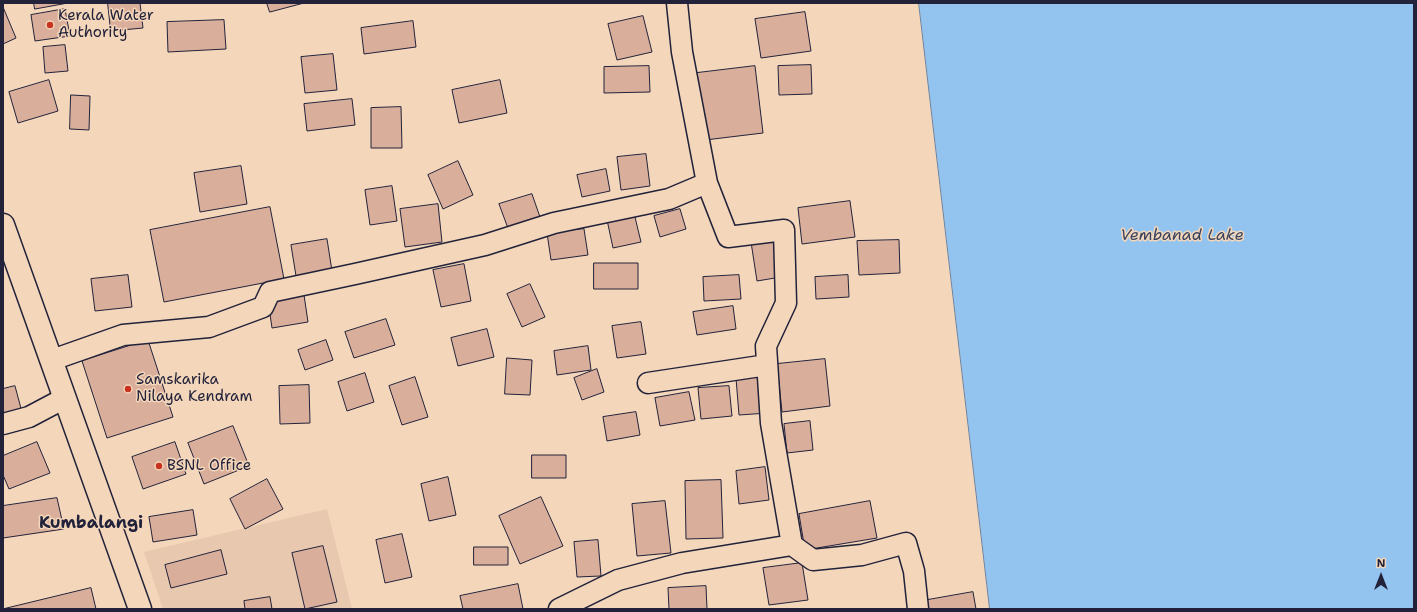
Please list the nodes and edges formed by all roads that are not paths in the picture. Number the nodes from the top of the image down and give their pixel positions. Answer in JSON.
{"nodes":[{"id":1,"x":678,"y":3,"type":"edge"},
{"id":2,"x":707,"y":182,"type":"junction"},
{"id":3,"x":3,"y":225,"type":"edge"},
{"id":4,"x":52,"y":360,"type":"junction"},
{"id":5,"x":767,"y":365,"type":"junction"},
{"id":6,"x":648,"y":383,"type":"dead end"},
{"id":7,"x":66,"y":398,"type":"junction"},
{"id":8,"x":3,"y":424,"type":"edge"},
{"id":9,"x":792,"y":545,"type":"junction"},
{"id":10,"x":140,"y":609,"type":"edge"},
{"id":11,"x":559,"y":609,"type":"edge"},
{"id":12,"x":918,"y":609,"type":"edge"}],
"edges":[{"from":1,"to":2,"type":"street"},
{"from":2,"to":4,"type":"street"},
{"from":2,"to":5,"type":"street"},
{"from":3,"to":4,"type":"main road"},
{"from":4,"to":7,"type":"main road"},
{"from":5,"to":6,"type":"street"},
{"from":5,"to":9,"type":"street"},
{"from":7,"to":8,"type":"street"},
{"from":7,"to":10,"type":"main road"},
{"from":9,"to":11,"type":"street"},
{"from":9,"to":12,"type":"street"}]}
